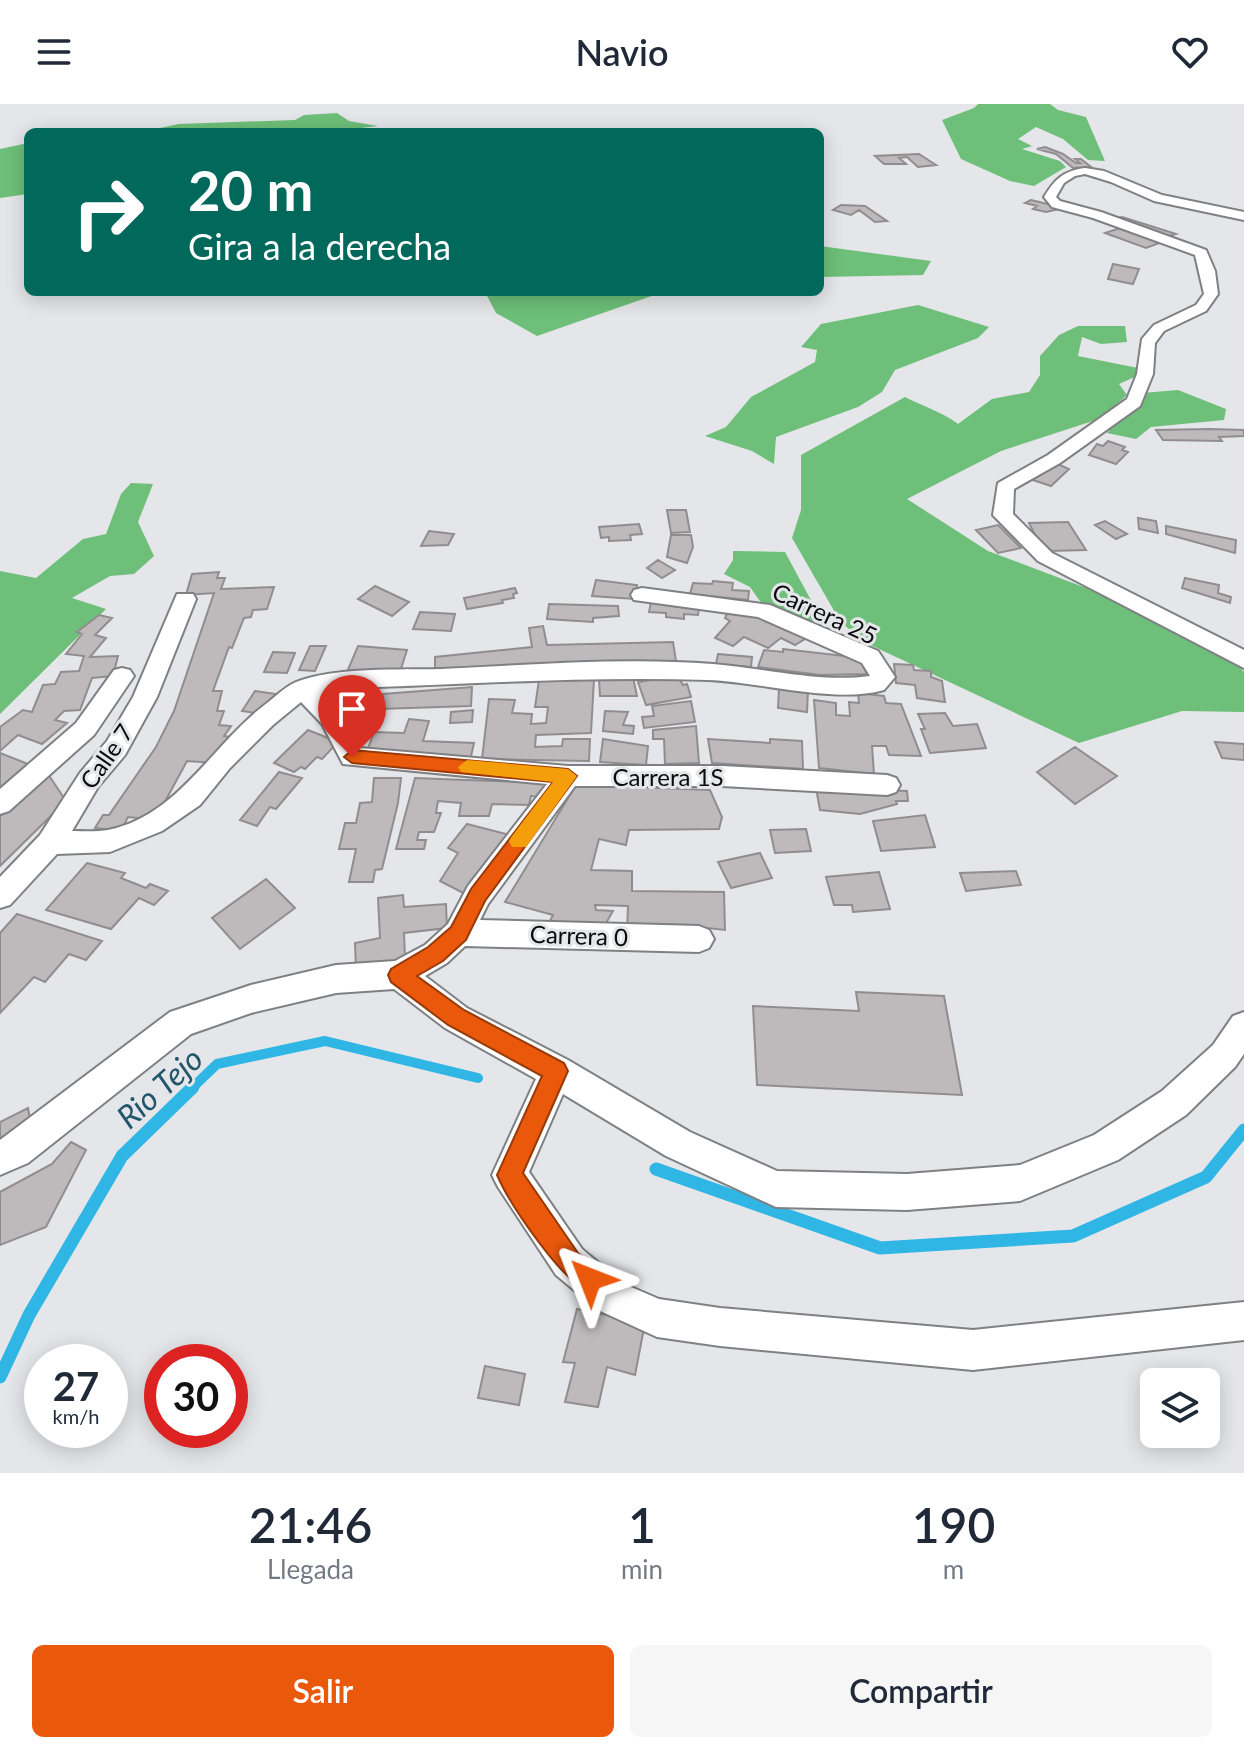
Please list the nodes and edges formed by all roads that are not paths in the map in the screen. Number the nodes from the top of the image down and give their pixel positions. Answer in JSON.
{"nodes":[{"id":1,"x":1244,"y":216,"type":"edge"},
{"id":2,"x":642,"y":595,"type":"dead end"},
{"id":3,"x":185,"y":599,"type":"dead end"},
{"id":4,"x":1244,"y":660,"type":"edge"},
{"id":5,"x":122,"y":676,"type":"dead end"},
{"id":6,"x":302,"y":689,"type":"junction"},
{"id":7,"x":85,"y":729,"type":"junction"},
{"id":8,"x":568,"y":776,"type":"junction"},
{"id":9,"x":89,"y":780,"type":"junction"},
{"id":10,"x":887,"y":785,"type":"dead end"},
{"id":11,"x":0,"y":804,"type":"edge"},
{"id":12,"x":50,"y":843,"type":"junction"},
{"id":13,"x":0,"y":896,"type":"edge"},
{"id":14,"x":458,"y":933,"type":"junction"},
{"id":15,"x":699,"y":939,"type":"dead end"},
{"id":16,"x":399,"y":975,"type":"junction"},
{"id":17,"x":1244,"y":1027,"type":"edge"},
{"id":18,"x":556,"y":1071,"type":"junction"},
{"id":19,"x":0,"y":1158,"type":"edge"},
{"id":20,"x":1244,"y":1321,"type":"edge"}],
"edges":[{"from":1,"to":4,"type":"street"},
{"from":2,"to":6,"type":"street","name":"Carrera 25"},
{"from":3,"to":9,"type":"street","name":"Calle 7"},
{"from":5,"to":7,"type":"street"},
{"from":6,"to":8,"type":"street","name":"Carrera 1S"},
{"from":6,"to":12,"type":"street"},
{"from":7,"to":9,"type":"street"},
{"from":7,"to":11,"type":"street"},
{"from":8,"to":10,"type":"street","name":"Carrera 1S"},
{"from":8,"to":14,"type":"street"},
{"from":9,"to":12,"type":"street","name":"Calle 7"},
{"from":12,"to":13,"type":"street","name":"Calle 7"},
{"from":14,"to":15,"type":"street","name":"Carrera 0"},
{"from":14,"to":16,"type":"street"},
{"from":16,"to":18,"type":"street"},
{"from":16,"to":19,"type":"street"},
{"from":17,"to":18,"type":"street"},
{"from":18,"to":20,"type":"street"}]}
